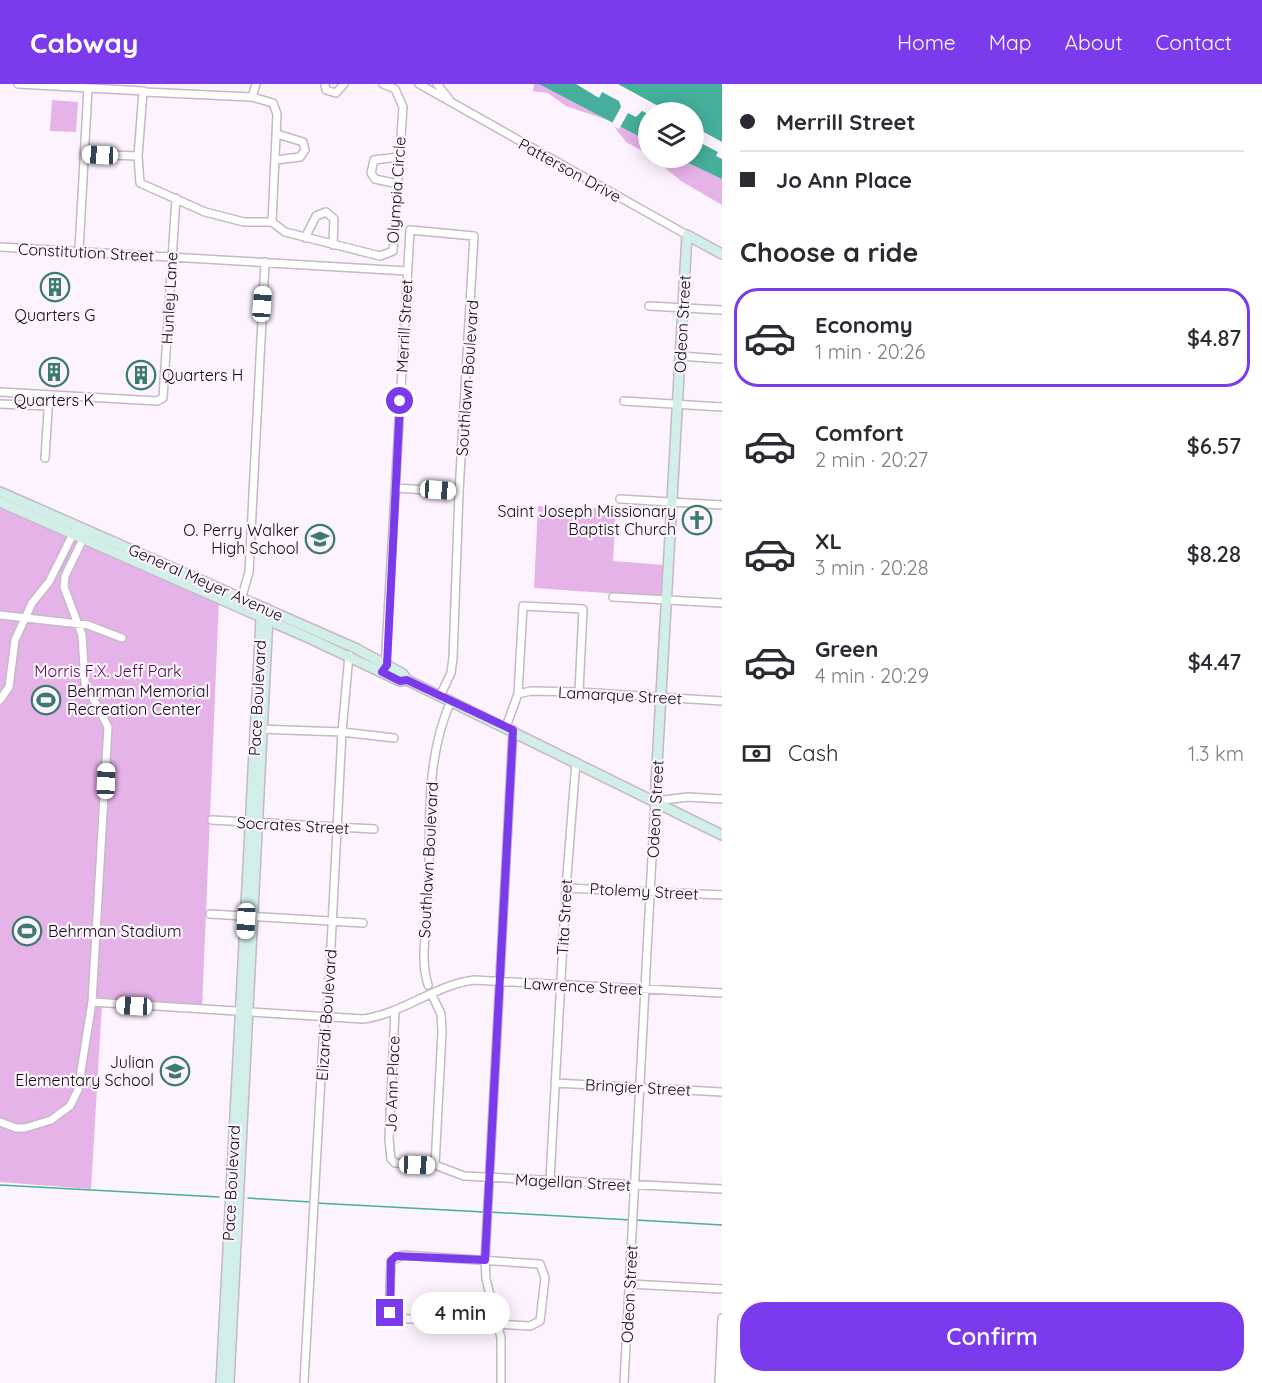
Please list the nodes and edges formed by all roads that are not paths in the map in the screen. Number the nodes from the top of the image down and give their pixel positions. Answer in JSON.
{"nodes":[{"id":1,"x":18,"y":84,"type":"edge"},
{"id":2,"x":182,"y":84,"type":"edge"},
{"id":3,"x":256,"y":84,"type":"edge"},
{"id":4,"x":325,"y":84,"type":"edge"},
{"id":5,"x":344,"y":84,"type":"edge"},
{"id":6,"x":383,"y":84,"type":"edge"},
{"id":7,"x":418,"y":84,"type":"edge"},
{"id":8,"x":437,"y":84,"type":"edge"},
{"id":9,"x":64,"y":85,"type":"edge"},
{"id":10,"x":88,"y":88,"type":"junction"},
{"id":11,"x":143,"y":92,"type":"junction"},
{"id":12,"x":181,"y":93,"type":"junction"},
{"id":13,"x":252,"y":97,"type":"junction"},
{"id":14,"x":452,"y":104,"type":"junction"},
{"id":15,"x":277,"y":134,"type":"junction"},
{"id":16,"x":85,"y":154,"type":"junction"},
{"id":17,"x":138,"y":156,"type":"junction"},
{"id":18,"x":398,"y":157,"type":"junction"},
{"id":19,"x":276,"y":160,"type":"junction"},
{"id":20,"x":398,"y":184,"type":"junction"},
{"id":21,"x":176,"y":198,"type":"junction"},
{"id":22,"x":272,"y":222,"type":"junction"},
{"id":23,"x":687,"y":235,"type":"junction"},
{"id":24,"x":474,"y":236,"type":"joint"},
{"id":25,"x":306,"y":238,"type":"junction"},
{"id":26,"x":333,"y":244,"type":"junction"},
{"id":27,"x":0,"y":247,"type":"edge"},
{"id":28,"x":79,"y":250,"type":"junction"},
{"id":29,"x":722,"y":254,"type":"edge"},
{"id":30,"x":171,"y":257,"type":"junction"},
{"id":31,"x":265,"y":262,"type":"junction"},
{"id":32,"x":407,"y":271,"type":"junction"},
{"id":33,"x":649,"y":306,"type":"dead end"},
{"id":34,"x":682,"y":307,"type":"junction"},
{"id":35,"x":722,"y":310,"type":"edge"},
{"id":36,"x":680,"y":356,"type":"junction"},
{"id":37,"x":722,"y":358,"type":"edge"},
{"id":38,"x":0,"y":392,"type":"edge"},
{"id":39,"x":49,"y":395,"type":"junction"},
{"id":40,"x":624,"y":401,"type":"dead end"},
{"id":41,"x":0,"y":404,"type":"edge"},
{"id":42,"x":678,"y":404,"type":"junction"},
{"id":43,"x":48,"y":406,"type":"junction"},
{"id":44,"x":722,"y":407,"type":"edge"},
{"id":45,"x":45,"y":458,"type":"dead end"},
{"id":46,"x":395,"y":488,"type":"junction"},
{"id":47,"x":0,"y":492,"type":"edge"},
{"id":48,"x":459,"y":492,"type":"junction"},
{"id":49,"x":620,"y":499,"type":"dead end"},
{"id":50,"x":0,"y":502,"type":"edge"},
{"id":51,"x":672,"y":502,"type":"junction"},
{"id":52,"x":722,"y":505,"type":"edge"},
{"id":53,"x":78,"y":525,"type":"junction"},
{"id":54,"x":73,"y":534,"type":"junction"},
{"id":55,"x":85,"y":534,"type":"junction"},
{"id":56,"x":613,"y":597,"type":"dead end"},
{"id":57,"x":242,"y":598,"type":"junction"},
{"id":58,"x":667,"y":600,"type":"junction"},
{"id":59,"x":722,"y":603,"type":"edge"},
{"id":60,"x":237,"y":607,"type":"junction"},
{"id":61,"x":266,"y":608,"type":"junction"},
{"id":62,"x":0,"y":615,"type":"edge"},
{"id":63,"x":27,"y":617,"type":"junction"},
{"id":64,"x":265,"y":619,"type":"junction"},
{"id":65,"x":77,"y":623,"type":"junction"},
{"id":66,"x":122,"y":638,"type":"dead end"},
{"id":67,"x":352,"y":652,"type":"junction"},
{"id":68,"x":384,"y":669,"type":"junction"},
{"id":69,"x":579,"y":692,"type":"junction"},
{"id":70,"x":518,"y":694,"type":"junction"},
{"id":71,"x":440,"y":696,"type":"junction"},
{"id":72,"x":663,"y":697,"type":"junction"},
{"id":73,"x":0,"y":700,"type":"edge"},
{"id":74,"x":722,"y":701,"type":"edge"},
{"id":75,"x":451,"y":702,"type":"junction"},
{"id":76,"x":260,"y":729,"type":"junction"},
{"id":77,"x":509,"y":729,"type":"junction"},
{"id":78,"x":342,"y":732,"type":"junction"},
{"id":79,"x":394,"y":738,"type":"dead end"},
{"id":80,"x":576,"y":762,"type":"junction"},
{"id":81,"x":722,"y":799,"type":"edge"},
{"id":82,"x":655,"y":801,"type":"junction"},
{"id":83,"x":212,"y":820,"type":"dead end"},
{"id":84,"x":255,"y":822,"type":"junction"},
{"id":85,"x":339,"y":827,"type":"junction"},
{"id":86,"x":374,"y":829,"type":"dead end"},
{"id":87,"x":722,"y":835,"type":"edge"},
{"id":88,"x":566,"y":888,"type":"junction"},
{"id":89,"x":650,"y":892,"type":"junction"},
{"id":90,"x":722,"y":895,"type":"edge"},
{"id":91,"x":210,"y":914,"type":"dead end"},
{"id":92,"x":250,"y":917,"type":"junction"},
{"id":93,"x":333,"y":921,"type":"junction"},
{"id":94,"x":363,"y":923,"type":"dead end"},
{"id":95,"x":499,"y":981,"type":"junction"},
{"id":96,"x":428,"y":985,"type":"dead end"},
{"id":97,"x":561,"y":985,"type":"junction"},
{"id":98,"x":644,"y":990,"type":"junction"},
{"id":99,"x":722,"y":993,"type":"edge"},
{"id":100,"x":432,"y":995,"type":"junction"},
{"id":101,"x":92,"y":1002,"type":"junction"},
{"id":102,"x":395,"y":1010,"type":"junction"},
{"id":103,"x":244,"y":1011,"type":"junction"},
{"id":104,"x":326,"y":1017,"type":"junction"},
{"id":105,"x":555,"y":1083,"type":"junction"},
{"id":106,"x":640,"y":1086,"type":"junction"},
{"id":107,"x":722,"y":1092,"type":"edge"},
{"id":108,"x":0,"y":1122,"type":"edge"},
{"id":109,"x":391,"y":1159,"type":"joint"},
{"id":110,"x":435,"y":1165,"type":"junction"},
{"id":111,"x":489,"y":1178,"type":"junction"},
{"id":112,"x":550,"y":1180,"type":"junction"},
{"id":113,"x":635,"y":1185,"type":"junction"},
{"id":114,"x":722,"y":1190,"type":"edge"},
{"id":115,"x":485,"y":1260,"type":"junction"},
{"id":116,"x":630,"y":1284,"type":"junction"},
{"id":117,"x":722,"y":1289,"type":"edge"},
{"id":118,"x":722,"y":1318,"type":"edge"},
{"id":119,"x":499,"y":1325,"type":"junction"},
{"id":120,"x":225,"y":1380,"type":"edge"},
{"id":121,"x":304,"y":1383,"type":"edge"},
{"id":122,"x":501,"y":1383,"type":"edge"},
{"id":123,"x":624,"y":1383,"type":"edge"},
{"id":124,"x":719,"y":1383,"type":"edge"}],
"edges":[{"from":1,"to":9,"type":"street"},
{"from":2,"to":12,"type":"street"},
{"from":3,"to":13,"type":"street"},
{"from":4,"to":5,"type":"street"},
{"from":6,"to":18,"type":"street","name":"Olympia Circle"},
{"from":7,"to":14,"type":"street","name":"Patterson Drive"},
{"from":8,"to":14,"type":"street"},
{"from":9,"to":10,"type":"street"},
{"from":10,"to":11,"type":"street"},
{"from":10,"to":16,"type":"street"},
{"from":11,"to":12,"type":"street"},
{"from":11,"to":17,"type":"street"},
{"from":12,"to":13,"type":"street"},
{"from":13,"to":15,"type":"street"},
{"from":14,"to":23,"type":"street","name":"Patterson Drive"},
{"from":15,"to":19,"type":"street"},
{"from":15,"to":19,"type":"street"},
{"from":16,"to":17,"type":"street"},
{"from":16,"to":28,"type":"street"},
{"from":17,"to":21,"type":"street"},
{"from":18,"to":20,"type":"street","name":"Olympia Circle"},
{"from":18,"to":20,"type":"street"},
{"from":19,"to":22,"type":"street"},
{"from":20,"to":26,"type":"street","name":"Olympia Circle"},
{"from":21,"to":22,"type":"street"},
{"from":21,"to":30,"type":"street","name":"Hunley Lane"},
{"from":22,"to":25,"type":"street","name":"Olympia Circle"},
{"from":23,"to":29,"type":"street","name":"Patterson Drive"},
{"from":23,"to":34,"type":"street","name":"Odeon Street"},
{"from":24,"to":32,"type":"street","name":"Merrill Street"},
{"from":24,"to":48,"type":"street","name":"Southlawn Boulevard"},
{"from":25,"to":26,"type":"street","name":"Olympia Circle"},
{"from":25,"to":26,"type":"street"},
{"from":27,"to":28,"type":"street","name":"Constitution Street"},
{"from":28,"to":30,"type":"street","name":"Constitution Street"},
{"from":30,"to":31,"type":"street","name":"Constitution Street"},
{"from":30,"to":39,"type":"street","name":"Hunley Lane"},
{"from":31,"to":32,"type":"street","name":"Constitution Street"},
{"from":31,"to":57,"type":"street"},
{"from":32,"to":46,"type":"street","name":"Merrill Street"},
{"from":33,"to":34,"type":"street"},
{"from":34,"to":35,"type":"street"},
{"from":34,"to":36,"type":"street","name":"Odeon Street"},
{"from":36,"to":37,"type":"street"},
{"from":36,"to":42,"type":"street","name":"Odeon Street"},
{"from":38,"to":39,"type":"street"},
{"from":39,"to":43,"type":"street"},
{"from":40,"to":42,"type":"street"},
{"from":41,"to":43,"type":"street"},
{"from":42,"to":44,"type":"street"},
{"from":42,"to":51,"type":"street","name":"Odeon Street"},
{"from":43,"to":45,"type":"street"},
{"from":46,"to":48,"type":"street"},
{"from":46,"to":68,"type":"street","name":"Merrill Street"},
{"from":47,"to":53,"type":"street","name":"General Meyer Avenue"},
{"from":48,"to":71,"type":"street","name":"Southlawn Boulevard"},
{"from":49,"to":51,"type":"street"},
{"from":50,"to":54,"type":"street","name":"General Meyer Avenue"},
{"from":51,"to":52,"type":"street"},
{"from":51,"to":58,"type":"street","name":"Odeon Street"},
{"from":53,"to":54,"type":"street"},
{"from":53,"to":55,"type":"street","name":"General Meyer Avenue"},
{"from":54,"to":55,"type":"street","name":"General Meyer Avenue"},
{"from":54,"to":63,"type":"street"},
{"from":55,"to":57,"type":"street","name":"General Meyer Avenue"},
{"from":55,"to":60,"type":"street","name":"General Meyer Avenue"},
{"from":55,"to":65,"type":"street"},
{"from":56,"to":58,"type":"street"},
{"from":57,"to":60,"type":"street"},
{"from":57,"to":61,"type":"street","name":"General Meyer Avenue"},
{"from":58,"to":59,"type":"street"},
{"from":58,"to":72,"type":"street","name":"Odeon Street"},
{"from":60,"to":64,"type":"street","name":"General Meyer Avenue"},
{"from":61,"to":64,"type":"street","name":"Pace Boulevard"},
{"from":61,"to":67,"type":"street","name":"General Meyer Avenue"},
{"from":62,"to":63,"type":"street"},
{"from":63,"to":65,"type":"street"},
{"from":63,"to":73,"type":"street"},
{"from":64,"to":67,"type":"street","name":"General Meyer Avenue"},
{"from":64,"to":76,"type":"street","name":"Pace Boulevard"},
{"from":65,"to":66,"type":"street"},
{"from":65,"to":101,"type":"street"},
{"from":67,"to":68,"type":"street","name":"General Meyer Avenue"},
{"from":67,"to":78,"type":"street","name":"Elizardi Boulevard"},
{"from":68,"to":71,"type":"street","name":"General Meyer Avenue"},
{"from":69,"to":70,"type":"street","name":"Lamarque Street"},
{"from":69,"to":70,"type":"street"},
{"from":69,"to":72,"type":"street","name":"Lamarque Street"},
{"from":70,"to":77,"type":"street"},
{"from":71,"to":75,"type":"street","name":"General Meyer Avenue"},
{"from":72,"to":74,"type":"street","name":"Lamarque Street"},
{"from":72,"to":82,"type":"street","name":"Odeon Street"},
{"from":75,"to":77,"type":"street","name":"General Meyer Avenue"},
{"from":75,"to":96,"type":"street","name":"Southlawn Boulevard"},
{"from":76,"to":78,"type":"street"},
{"from":76,"to":84,"type":"street","name":"Pace Boulevard"},
{"from":77,"to":80,"type":"street","name":"General Meyer Avenue"},
{"from":77,"to":95,"type":"street"},
{"from":78,"to":79,"type":"street"},
{"from":78,"to":85,"type":"street","name":"Elizardi Boulevard"},
{"from":80,"to":82,"type":"street","name":"General Meyer Avenue"},
{"from":80,"to":88,"type":"street","name":"Tita Street"},
{"from":81,"to":82,"type":"street"},
{"from":82,"to":87,"type":"street","name":"General Meyer Avenue"},
{"from":82,"to":89,"type":"street","name":"Odeon Street"},
{"from":83,"to":84,"type":"street","name":"Socrates Street"},
{"from":84,"to":85,"type":"street","name":"Socrates Street"},
{"from":84,"to":92,"type":"street","name":"Pace Boulevard"},
{"from":85,"to":86,"type":"street","name":"Socrates Street"},
{"from":85,"to":93,"type":"street","name":"Elizardi Boulevard"},
{"from":88,"to":89,"type":"street","name":"Ptolemy Street"},
{"from":88,"to":97,"type":"street","name":"Tita Street"},
{"from":89,"to":90,"type":"street","name":"Ptolemy Street"},
{"from":89,"to":98,"type":"street","name":"Odeon Street"},
{"from":91,"to":92,"type":"street"},
{"from":92,"to":93,"type":"street"},
{"from":92,"to":103,"type":"street","name":"Pace Boulevard"},
{"from":93,"to":94,"type":"street"},
{"from":93,"to":104,"type":"street","name":"Elizardi Boulevard"},
{"from":95,"to":97,"type":"street","name":"Lawrence Street"},
{"from":95,"to":100,"type":"street","name":"Lawrence Street"},
{"from":95,"to":111,"type":"street"},
{"from":97,"to":98,"type":"street","name":"Lawrence Street"},
{"from":97,"to":105,"type":"street","name":"Tita Street"},
{"from":98,"to":99,"type":"street","name":"Lawrence Street"},
{"from":98,"to":106,"type":"street","name":"Odeon Street"},
{"from":100,"to":102,"type":"street","name":"Lawrence Street"},
{"from":100,"to":110,"type":"street"},
{"from":101,"to":103,"type":"street","name":"Lawrence Street"},
{"from":101,"to":108,"type":"street"},
{"from":102,"to":104,"type":"street","name":"Lawrence Street"},
{"from":102,"to":109,"type":"street","name":"Jo Ann Place"},
{"from":103,"to":104,"type":"street","name":"Lawrence Street"},
{"from":103,"to":120,"type":"street","name":"Pace Boulevard"},
{"from":104,"to":121,"type":"street","name":"Elizardi Boulevard"},
{"from":105,"to":106,"type":"street","name":"Bringier Street"},
{"from":105,"to":112,"type":"street","name":"Tita Street"},
{"from":106,"to":107,"type":"street","name":"Bringier Street"},
{"from":106,"to":113,"type":"street","name":"Odeon Street"},
{"from":109,"to":110,"type":"street","name":"Magellan Street"},
{"from":110,"to":111,"type":"street","name":"Magellan Street"},
{"from":111,"to":112,"type":"street","name":"Magellan Street"},
{"from":111,"to":115,"type":"street"},
{"from":112,"to":113,"type":"street","name":"Magellan Street"},
{"from":113,"to":114,"type":"street","name":"Magellan Street"},
{"from":113,"to":116,"type":"street","name":"Odeon Street"},
{"from":115,"to":119,"type":"street"},
{"from":115,"to":119,"type":"street"},
{"from":115,"to":119,"type":"street"},
{"from":116,"to":117,"type":"street"},
{"from":116,"to":123,"type":"street","name":"Odeon Street"},
{"from":118,"to":124,"type":"street"},
{"from":119,"to":122,"type":"street"}]}
